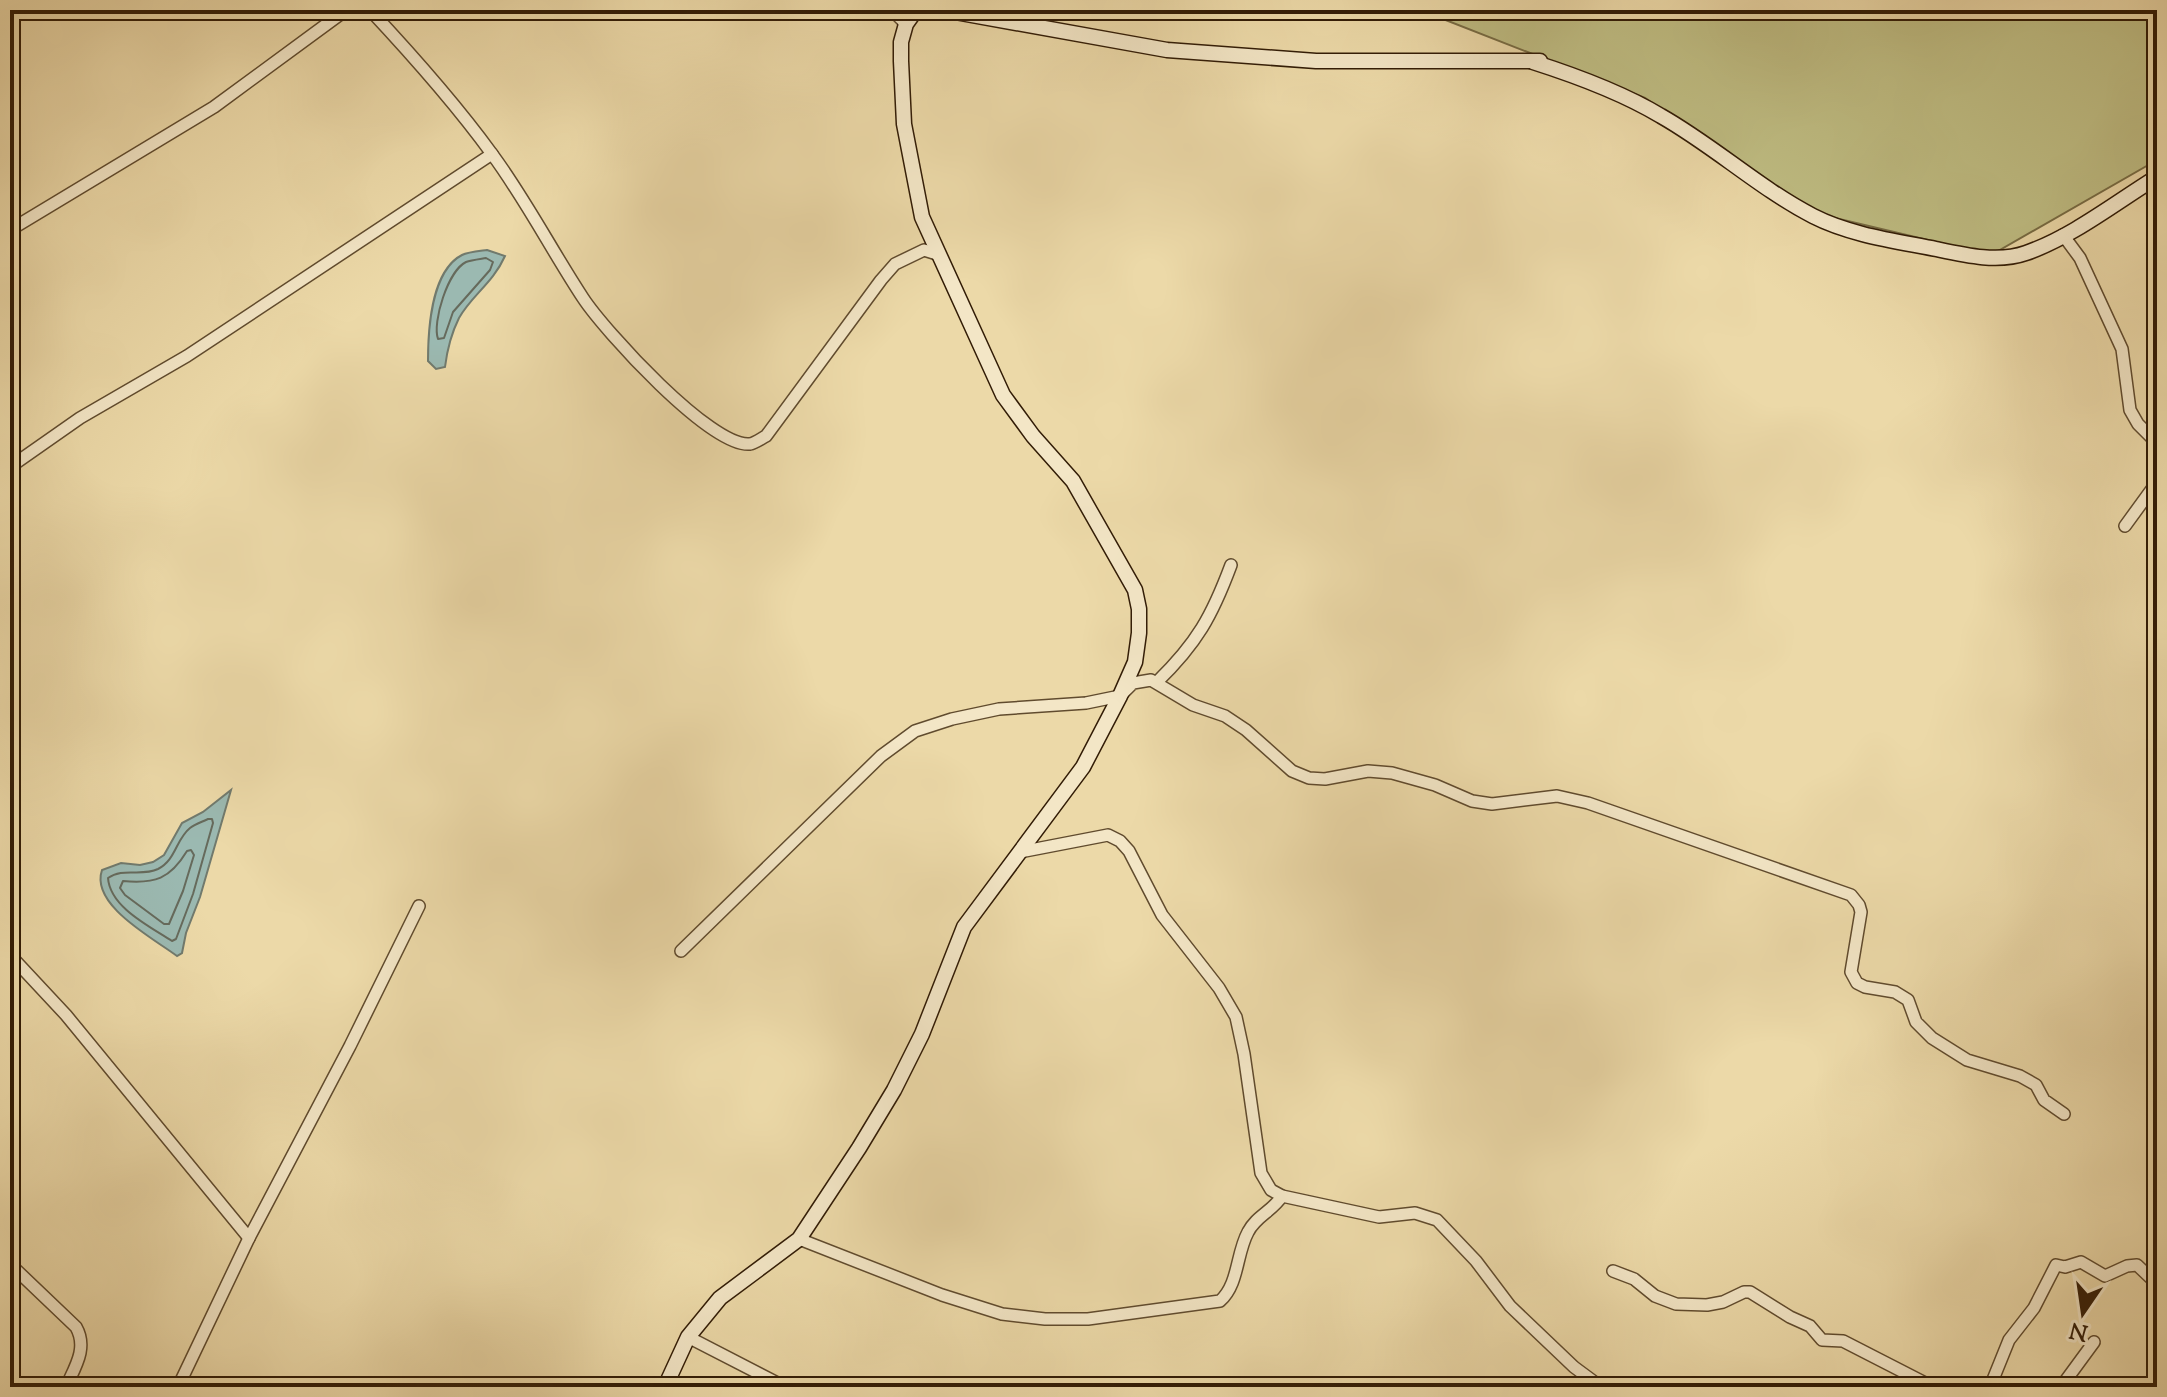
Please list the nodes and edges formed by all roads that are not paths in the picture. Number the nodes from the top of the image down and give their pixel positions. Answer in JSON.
{"nodes":[{"id":1,"x":346,"y":10,"type":"edge"},
{"id":2,"x":370,"y":10,"type":"edge"},
{"id":3,"x":892,"y":10,"type":"edge"},
{"id":4,"x":916,"y":10,"type":"edge"},
{"id":5,"x":944,"y":10,"type":"edge"},
{"id":6,"x":906,"y":24,"type":"junction"},
{"id":7,"x":1552,"y":60,"type":"dead end"},
{"id":8,"x":1533,"y":62,"type":"junction"},
{"id":9,"x":492,"y":154,"type":"junction"},
{"id":10,"x":2157,"y":177,"type":"edge"},
{"id":11,"x":10,"y":230,"type":"edge"},
{"id":12,"x":2063,"y":235,"type":"junction"},
{"id":13,"x":940,"y":255,"type":"junction"},
{"id":14,"x":2157,"y":443,"type":"edge"},
{"id":15,"x":10,"y":467,"type":"edge"},
{"id":16,"x":2157,"y":482,"type":"edge"},
{"id":17,"x":2125,"y":526,"type":"dead end"},
{"id":18,"x":1231,"y":565,"type":"dead end"},
{"id":19,"x":1157,"y":682,"type":"junction"},
{"id":20,"x":1120,"y":696,"type":"junction"},
{"id":21,"x":1020,"y":852,"type":"junction"},
{"id":22,"x":419,"y":906,"type":"dead end"},
{"id":23,"x":681,"y":951,"type":"dead end"},
{"id":24,"x":10,"y":955,"type":"edge"},
{"id":25,"x":2064,"y":1114,"type":"dead end"},
{"id":26,"x":1282,"y":1196,"type":"junction"},
{"id":27,"x":249,"y":1238,"type":"junction"},
{"id":28,"x":799,"y":1239,"type":"junction"},
{"id":29,"x":10,"y":1264,"type":"edge"},
{"id":30,"x":1613,"y":1271,"type":"dead end"},
{"id":31,"x":2157,"y":1284,"type":"edge"},
{"id":32,"x":688,"y":1337,"type":"junction"},
{"id":33,"x":2094,"y":1342,"type":"dead end"},
{"id":34,"x":66,"y":1387,"type":"edge"},
{"id":35,"x":178,"y":1387,"type":"edge"},
{"id":36,"x":665,"y":1387,"type":"edge"},
{"id":37,"x":785,"y":1387,"type":"edge"},
{"id":38,"x":1601,"y":1387,"type":"edge"},
{"id":39,"x":1928,"y":1387,"type":"edge"},
{"id":40,"x":1990,"y":1387,"type":"edge"},
{"id":41,"x":2061,"y":1387,"type":"edge"}],
"edges":[{"from":1,"to":11,"type":"street"},
{"from":2,"to":9,"type":"street"},
{"from":3,"to":6,"type":"street"},
{"from":4,"to":6,"type":"street"},
{"from":5,"to":8,"type":"street"},
{"from":6,"to":13,"type":"street"},
{"from":7,"to":8,"type":"street"},
{"from":8,"to":12,"type":"street"},
{"from":9,"to":13,"type":"street"},
{"from":9,"to":15,"type":"street"},
{"from":10,"to":12,"type":"street"},
{"from":12,"to":14,"type":"street"},
{"from":13,"to":20,"type":"street"},
{"from":16,"to":17,"type":"street"},
{"from":18,"to":19,"type":"street"},
{"from":19,"to":20,"type":"street"},
{"from":19,"to":25,"type":"street"},
{"from":20,"to":21,"type":"street"},
{"from":20,"to":23,"type":"street"},
{"from":21,"to":26,"type":"street"},
{"from":21,"to":28,"type":"street"},
{"from":22,"to":27,"type":"street"},
{"from":24,"to":27,"type":"street"},
{"from":26,"to":28,"type":"street"},
{"from":26,"to":38,"type":"street"},
{"from":27,"to":35,"type":"street"},
{"from":28,"to":32,"type":"street"},
{"from":29,"to":34,"type":"street"},
{"from":30,"to":39,"type":"street"},
{"from":31,"to":40,"type":"street"},
{"from":32,"to":36,"type":"street"},
{"from":32,"to":37,"type":"street"},
{"from":33,"to":41,"type":"street"}]}
